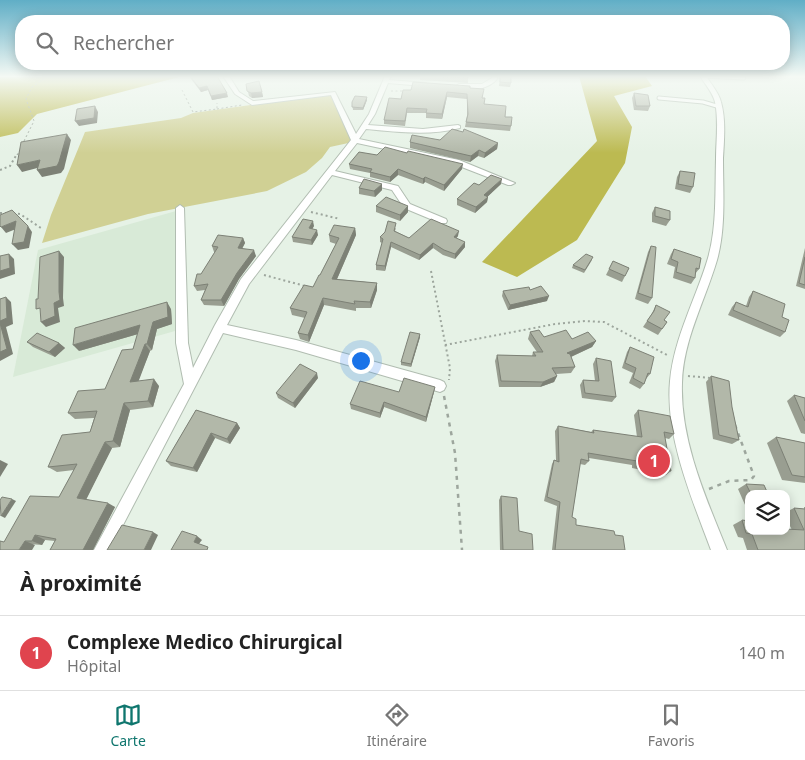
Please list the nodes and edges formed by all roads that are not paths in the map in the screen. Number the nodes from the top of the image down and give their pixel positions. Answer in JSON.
{"nodes":[{"id":1,"x":250,"y":102,"type":"edge"},
{"id":2,"x":263,"y":102,"type":"edge"},
{"id":3,"x":337,"y":102,"type":"edge"},
{"id":4,"x":376,"y":102,"type":"edge"},
{"id":5,"x":700,"y":102,"type":"edge"},
{"id":6,"x":718,"y":102,"type":"edge"},
{"id":7,"x":720,"y":107,"type":"junction"},
{"id":8,"x":364,"y":127,"type":"junction"},
{"id":9,"x":458,"y":127,"type":"dead end"},
{"id":10,"x":355,"y":140,"type":"junction"},
{"id":11,"x":330,"y":172,"type":"junction"},
{"id":12,"x":511,"y":184,"type":"dead end"},
{"id":13,"x":180,"y":208,"type":"dead end"},
{"id":14,"x":443,"y":221,"type":"dead end"},
{"id":15,"x":219,"y":328,"type":"junction"},
{"id":16,"x":190,"y":383,"type":"junction"},
{"id":17,"x":445,"y":384,"type":"road end"},
{"id":18,"x":102,"y":550,"type":"edge"},
{"id":19,"x":719,"y":550,"type":"edge"}],
"edges":[{"from":1,"to":2,"type":"street"},
{"from":3,"to":10,"type":"street"},
{"from":4,"to":8,"type":"street"},
{"from":5,"to":7,"type":"lane"},
{"from":6,"to":7,"type":"street"},
{"from":7,"to":19,"type":"street"},
{"from":8,"to":9,"type":"street"},
{"from":8,"to":10,"type":"street"},
{"from":10,"to":11,"type":"street"},
{"from":10,"to":12,"type":"street"},
{"from":11,"to":14,"type":"street"},
{"from":11,"to":15,"type":"street"},
{"from":13,"to":16,"type":"street"},
{"from":15,"to":16,"type":"street"},
{"from":15,"to":17,"type":"street"},
{"from":16,"to":18,"type":"street"}]}
